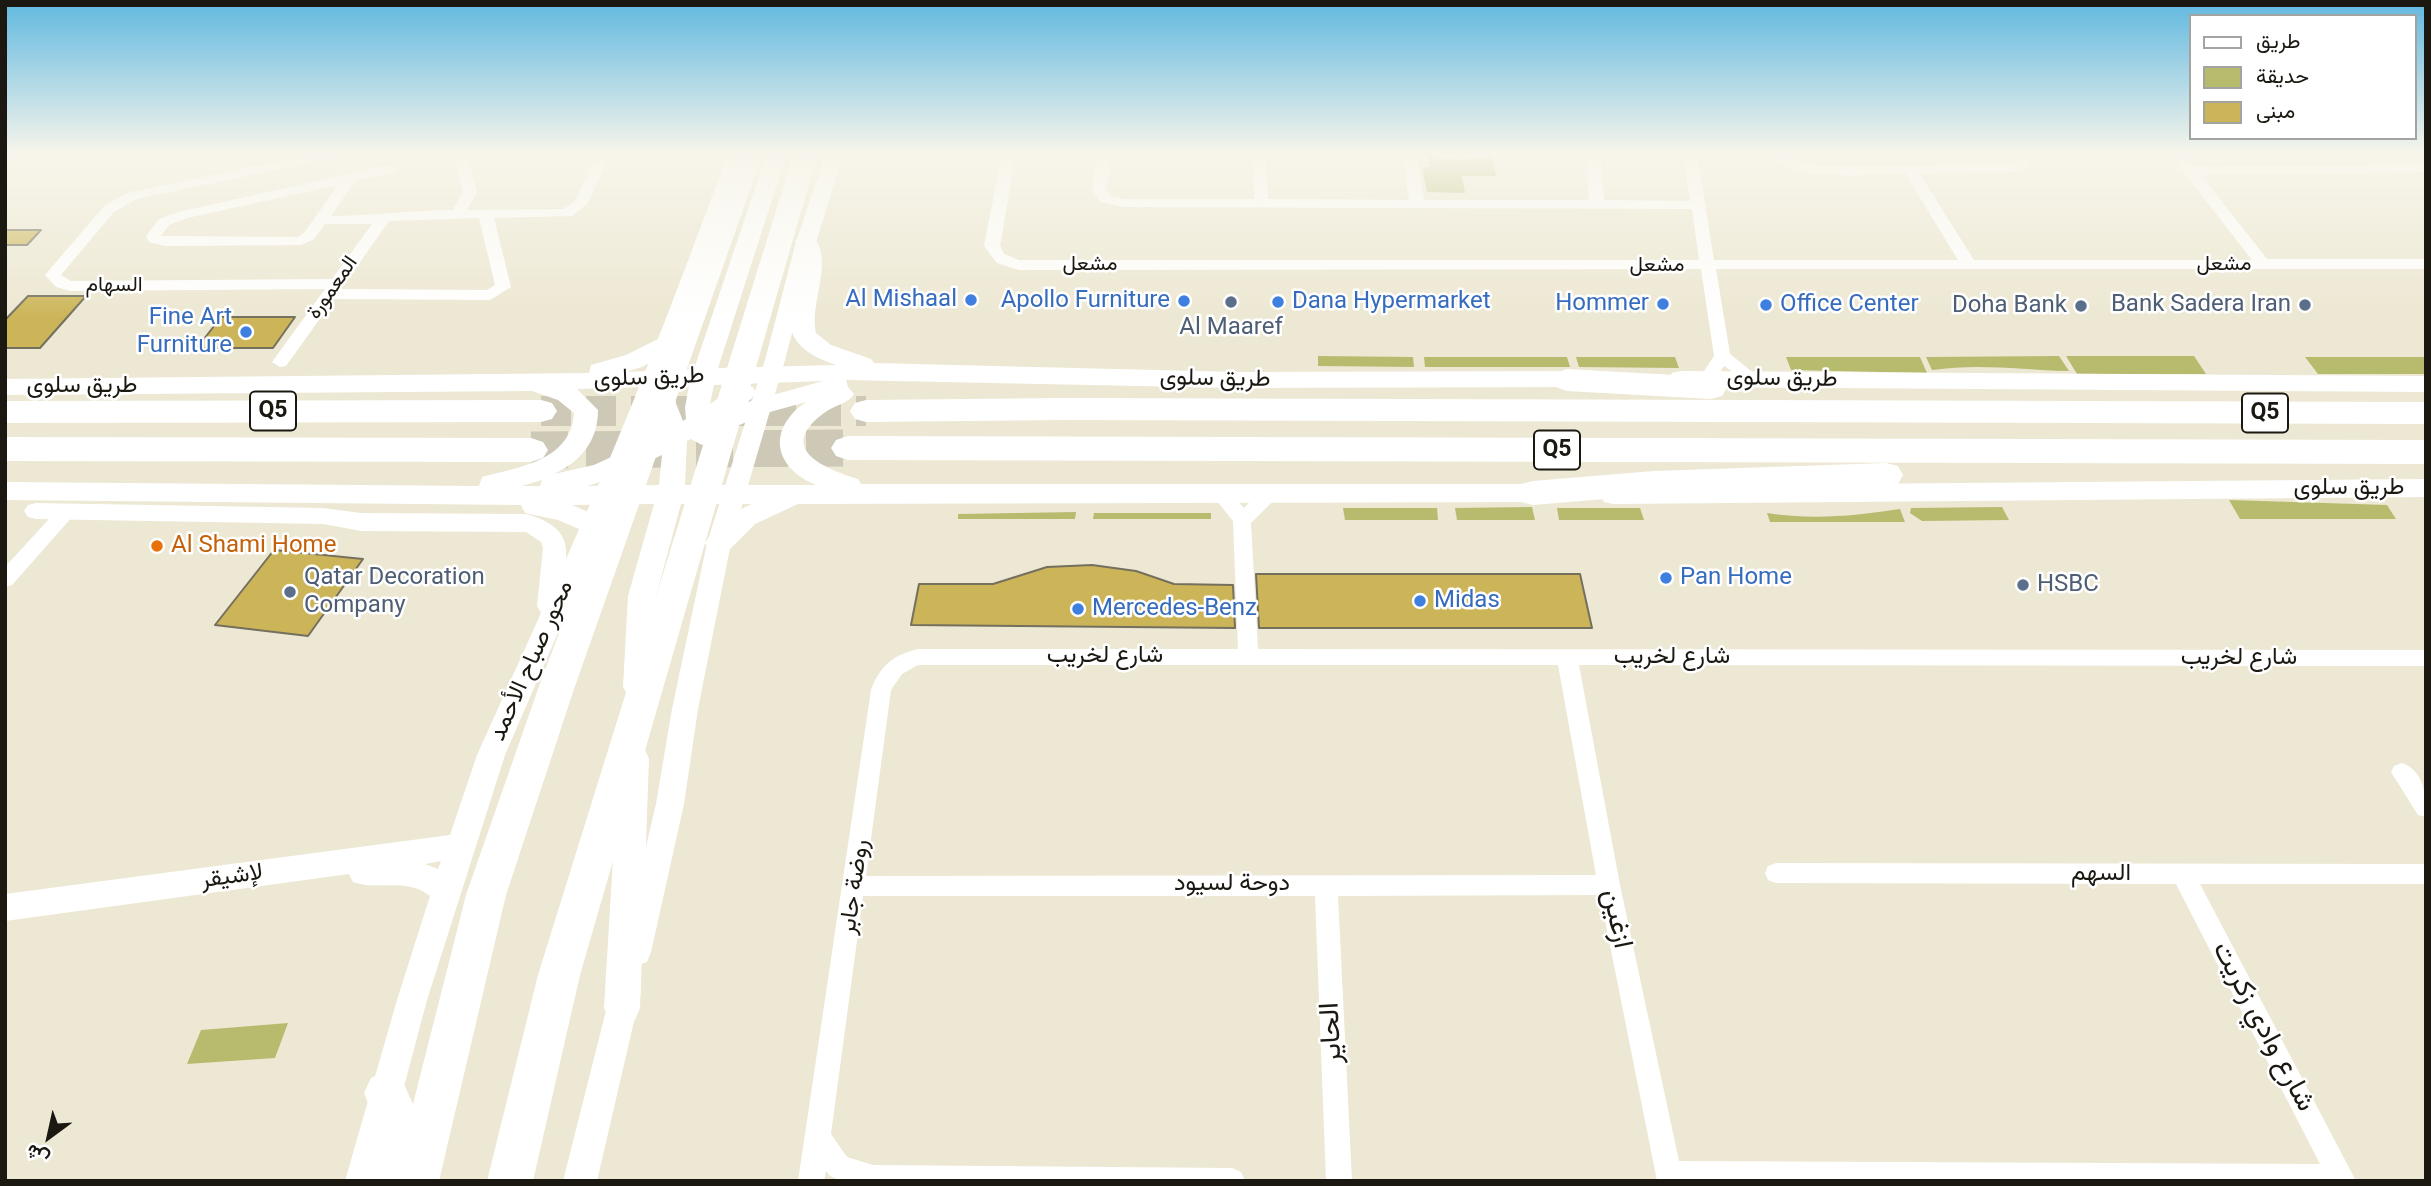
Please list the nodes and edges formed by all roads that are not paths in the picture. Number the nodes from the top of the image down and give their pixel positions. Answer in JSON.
{"nodes":[{"id":1,"x":110,"y":208,"type":"edge"},
{"id":2,"x":212,"y":208,"type":"edge"},
{"id":3,"x":328,"y":208,"type":"edge"},
{"id":4,"x":461,"y":208,"type":"edge"},
{"id":5,"x":576,"y":208,"type":"edge"},
{"id":6,"x":717,"y":208,"type":"edge"},
{"id":7,"x":731,"y":208,"type":"edge"},
{"id":8,"x":759,"y":208,"type":"edge"},
{"id":9,"x":789,"y":208,"type":"edge"},
{"id":10,"x":817,"y":208,"type":"edge"},
{"id":11,"x":999,"y":208,"type":"edge"},
{"id":12,"x":1699,"y":208,"type":"edge"},
{"id":13,"x":1934,"y":208,"type":"edge"},
{"id":14,"x":2220,"y":208,"type":"edge"},
{"id":15,"x":457,"y":215,"type":"junction"},
{"id":16,"x":486,"y":215,"type":"junction"},
{"id":17,"x":318,"y":222,"type":"junction"},
{"id":18,"x":379,"y":223,"type":"junction"},
{"id":19,"x":806,"y":242,"type":"junction"},
{"id":20,"x":2263,"y":264,"type":"junction"},
{"id":21,"x":2426,"y":264,"type":"edge"},
{"id":22,"x":1708,"y":266,"type":"junction"},
{"id":23,"x":1970,"y":266,"type":"junction"},
{"id":24,"x":332,"y":289,"type":"junction"},
{"id":25,"x":668,"y":342,"type":"junction"},
{"id":26,"x":1722,"y":356,"type":"junction"},
{"id":27,"x":280,"y":362,"type":"dead end"},
{"id":28,"x":878,"y":371,"type":"junction"},
{"id":29,"x":947,"y":372,"type":"junction"},
{"id":30,"x":771,"y":375,"type":"junction"},
{"id":31,"x":703,"y":377,"type":"junction"},
{"id":32,"x":653,"y":379,"type":"junction"},
{"id":33,"x":1707,"y":379,"type":"junction"},
{"id":34,"x":1753,"y":379,"type":"junction"},
{"id":35,"x":1567,"y":380,"type":"junction"},
{"id":36,"x":525,"y":383,"type":"junction"},
{"id":37,"x":2426,"y":384,"type":"edge"},
{"id":38,"x":5,"y":387,"type":"edge"},
{"id":39,"x":546,"y":396,"type":"junction"},
{"id":40,"x":761,"y":406,"type":"junction"},
{"id":41,"x":866,"y":411,"type":"tunnel mouth"},
{"id":42,"x":5,"y":412,"type":"edge"},
{"id":43,"x":2103,"y":412,"type":"junction"},
{"id":44,"x":2426,"y":413,"type":"edge"},
{"id":45,"x":688,"y":434,"type":"junction"},
{"id":46,"x":5,"y":449,"type":"edge"},
{"id":47,"x":848,"y":449,"type":"tunnel mouth"},
{"id":48,"x":531,"y":450,"type":"tunnel mouth"},
{"id":49,"x":2267,"y":452,"type":"junction"},
{"id":50,"x":2426,"y":452,"type":"edge"},
{"id":51,"x":620,"y":464,"type":"junction"},
{"id":52,"x":2396,"y":488,"type":"junction"},
{"id":53,"x":2426,"y":488,"type":"edge"},
{"id":54,"x":5,"y":491,"type":"edge"},
{"id":55,"x":1219,"y":492,"type":"junction"},
{"id":56,"x":817,"y":493,"type":"junction"},
{"id":57,"x":889,"y":493,"type":"junction"},
{"id":58,"x":1272,"y":493,"type":"junction"},
{"id":59,"x":1533,"y":493,"type":"junction"},
{"id":60,"x":172,"y":494,"type":"junction"},
{"id":61,"x":670,"y":494,"type":"junction"},
{"id":62,"x":733,"y":494,"type":"junction"},
{"id":63,"x":607,"y":495,"type":"junction"},
{"id":64,"x":416,"y":496,"type":"junction"},
{"id":65,"x":2426,"y":496,"type":"edge"},
{"id":66,"x":5,"y":497,"type":"edge"},
{"id":67,"x":36,"y":511,"type":"joint"},
{"id":68,"x":79,"y":511,"type":"junction"},
{"id":69,"x":1242,"y":521,"type":"junction"},
{"id":70,"x":593,"y":525,"type":"junction"},
{"id":71,"x":719,"y":543,"type":"junction"},
{"id":72,"x":5,"y":580,"type":"edge"},
{"id":73,"x":547,"y":627,"type":"junction"},
{"id":74,"x":1248,"y":656,"type":"junction"},
{"id":75,"x":918,"y":657,"type":"joint"},
{"id":76,"x":1567,"y":657,"type":"junction"},
{"id":77,"x":2426,"y":658,"type":"edge"},
{"id":78,"x":2402,"y":772,"type":"dead end"},
{"id":79,"x":2426,"y":808,"type":"edge"},
{"id":80,"x":460,"y":846,"type":"junction"},
{"id":81,"x":1776,"y":873,"type":"dead end"},
{"id":82,"x":2183,"y":874,"type":"junction"},
{"id":83,"x":2426,"y":874,"type":"edge"},
{"id":84,"x":1326,"y":885,"type":"junction"},
{"id":85,"x":1609,"y":885,"type":"junction"},
{"id":86,"x":856,"y":886,"type":"junction"},
{"id":87,"x":447,"y":893,"type":"junction"},
{"id":88,"x":5,"y":908,"type":"edge"},
{"id":89,"x":5,"y":920,"type":"edge"},
{"id":90,"x":622,"y":1008,"type":"junction"},
{"id":91,"x":386,"y":1093,"type":"junction"},
{"id":92,"x":818,"y":1137,"type":"junction"},
{"id":93,"x":1669,"y":1177,"type":"edge"},
{"id":94,"x":2008,"y":1178,"type":"edge"},
{"id":95,"x":2342,"y":1179,"type":"edge"},
{"id":96,"x":362,"y":1181,"type":"edge"},
{"id":97,"x":389,"y":1181,"type":"edge"},
{"id":98,"x":416,"y":1181,"type":"edge"},
{"id":99,"x":510,"y":1181,"type":"edge"},
{"id":100,"x":579,"y":1181,"type":"edge"},
{"id":101,"x":811,"y":1181,"type":"edge"},
{"id":102,"x":1232,"y":1181,"type":"edge"},
{"id":103,"x":1339,"y":1181,"type":"edge"}],
"edges":[{"from":1,"to":24,"type":"street","name":"السهام"},
{"from":2,"to":17,"type":"street"},
{"from":3,"to":17,"type":"street"},
{"from":4,"to":15,"type":"street"},
{"from":5,"to":16,"type":"street"},
{"from":6,"to":25,"type":"street","name":"محور صباح الأحمد"},
{"from":7,"to":98,"type":"highway","name":"محور صباح الأحمد"},
{"from":8,"to":31,"type":"main road"},
{"from":9,"to":99,"type":"highway"},
{"from":10,"to":19,"type":"street"},
{"from":11,"to":22,"type":"street","name":"مشعل"},
{"from":12,"to":22,"type":"street"},
{"from":13,"to":23,"type":"street"},
{"from":14,"to":20,"type":"street"},
{"from":15,"to":16,"type":"street"},
{"from":15,"to":18,"type":"street"},
{"from":16,"to":24,"type":"street","name":"السهام"},
{"from":17,"to":18,"type":"street"},
{"from":18,"to":24,"type":"street","name":"المعمورة"},
{"from":19,"to":28,"type":"main road"},
{"from":19,"to":30,"type":"street"},
{"from":20,"to":21,"type":"street","name":"مشعل"},
{"from":20,"to":23,"type":"street","name":"مشعل"},
{"from":22,"to":23,"type":"street","name":"مشعل"},
{"from":22,"to":26,"type":"street"},
{"from":24,"to":27,"type":"street","name":"المعمورة"},
{"from":25,"to":32,"type":"street","name":"محور صباح الأحمد"},
{"from":25,"to":39,"type":"main road"},
{"from":26,"to":33,"type":"street"},
{"from":26,"to":34,"type":"street"},
{"from":28,"to":29,"type":"main road","name":"طريق سلوى"},
{"from":28,"to":30,"type":"main road","name":"طريق سلوى"},
{"from":29,"to":35,"type":"main road","name":"طريق سلوى"},
{"from":29,"to":40,"type":"main road"},
{"from":29,"to":57,"type":"main road"},
{"from":30,"to":31,"type":"main road","name":"طريق سلوى"},
{"from":30,"to":40,"type":"street"},
{"from":30,"to":45,"type":"main road"},
{"from":31,"to":32,"type":"main road","name":"طريق سلوى"},
{"from":31,"to":45,"type":"main road"},
{"from":32,"to":39,"type":"main road","name":"طريق سلوى"},
{"from":32,"to":45,"type":"main road"},
{"from":32,"to":51,"type":"street","name":"محور صباح الأحمد"},
{"from":33,"to":34,"type":"main road","name":"طريق سلوى"},
{"from":33,"to":35,"type":"main road","name":"طريق سلوى"},
{"from":34,"to":37,"type":"main road","name":"طريق سلوى"},
{"from":35,"to":43,"type":"highway"},
{"from":36,"to":38,"type":"main road","name":"طريق سلوى"},
{"from":36,"to":39,"type":"main road","name":"طريق سلوى"},
{"from":36,"to":64,"type":"main road"},
{"from":39,"to":42,"type":"highway","name":"طريق سلوى","number":"Q5"},
{"from":40,"to":45,"type":"main road"},
{"from":40,"to":62,"type":"street"},
{"from":41,"to":43,"type":"highway","name":"طريق سلوى","number":"Q5"},
{"from":43,"to":44,"type":"highway","name":"طريق سلوى","number":"Q5"},
{"from":45,"to":51,"type":"main road"},
{"from":45,"to":61,"type":"main road"},
{"from":45,"to":62,"type":"main road"},
{"from":45,"to":63,"type":"main road"},
{"from":46,"to":48,"type":"highway","number":"Q5"},
{"from":47,"to":49,"type":"highway","name":"طريق سلوى","number":"Q5"},
{"from":49,"to":50,"type":"highway","name":"طريق سلوى","number":"Q5"},
{"from":49,"to":59,"type":"highway"},
{"from":51,"to":63,"type":"street","name":"محور صباح الأحمد"},
{"from":51,"to":64,"type":"main road"},
{"from":52,"to":53,"type":"main road","name":"طريق سلوى"},
{"from":52,"to":59,"type":"main road","name":"طريق سلوى"},
{"from":52,"to":65,"type":"street"},
{"from":54,"to":60,"type":"main road","name":"طريق سلوى"},
{"from":55,"to":57,"type":"main road","name":"طريق سلوى"},
{"from":55,"to":58,"type":"main road","name":"طريق سلوى"},
{"from":55,"to":69,"type":"street"},
{"from":56,"to":57,"type":"main road","name":"طريق سلوى"},
{"from":56,"to":62,"type":"main road","name":"طريق سلوى"},
{"from":56,"to":71,"type":"main road"},
{"from":58,"to":59,"type":"main road","name":"طريق سلوى"},
{"from":58,"to":69,"type":"street"},
{"from":60,"to":64,"type":"main road","name":"طريق سلوى"},
{"from":60,"to":68,"type":"main road"},
{"from":61,"to":62,"type":"main road","name":"طريق سلوى"},
{"from":61,"to":63,"type":"main road","name":"طريق سلوى"},
{"from":61,"to":90,"type":"main road"},
{"from":62,"to":71,"type":"street"},
{"from":63,"to":64,"type":"main road","name":"طريق سلوى"},
{"from":63,"to":70,"type":"street","name":"محور صباح الأحمد"},
{"from":64,"to":70,"type":"main road"},
{"from":66,"to":67,"type":"main road"},
{"from":67,"to":68,"type":"street"},
{"from":68,"to":72,"type":"street"},
{"from":68,"to":73,"type":"street"},
{"from":69,"to":74,"type":"street"},
{"from":70,"to":73,"type":"street","name":"محور صباح الأحمد"},
{"from":71,"to":90,"type":"street"},
{"from":73,"to":80,"type":"street","name":"محور صباح الأحمد"},
{"from":74,"to":75,"type":"street","name":"شارع لخريب"},
{"from":74,"to":76,"type":"street","name":"شارع لخريب"},
{"from":75,"to":86,"type":"street","name":"روضة جابر"},
{"from":76,"to":77,"type":"street","name":"شارع لخريب"},
{"from":76,"to":85,"type":"street","name":"ازغين"},
{"from":78,"to":79,"type":"street"},
{"from":80,"to":87,"type":"street","name":"محور صباح الأحمد"},
{"from":80,"to":88,"type":"street","name":"لإشيقر"},
{"from":81,"to":82,"type":"street","name":"السهم"},
{"from":82,"to":83,"type":"street","name":"السهم"},
{"from":82,"to":95,"type":"street","name":"شارع وادي زكريت"},
{"from":84,"to":85,"type":"street","name":"دوحة لسيود"},
{"from":84,"to":86,"type":"street","name":"دوحة لسيود"},
{"from":84,"to":103,"type":"street","name":"الحاير"},
{"from":85,"to":93,"type":"street","name":"ازغين"},
{"from":86,"to":92,"type":"street","name":"روضة جابر"},
{"from":87,"to":89,"type":"street","name":"لإشيقر"},
{"from":87,"to":91,"type":"street","name":"محور صباح الأحمد"},
{"from":90,"to":100,"type":"street"},
{"from":91,"to":96,"type":"street","name":"محور صباح الأحمد"},
{"from":91,"to":97,"type":"highway"},
{"from":92,"to":101,"type":"street","name":"روضة جابر"},
{"from":92,"to":102,"type":"street"},
{"from":93,"to":94,"type":"street"},
{"from":94,"to":95,"type":"street"}]}
